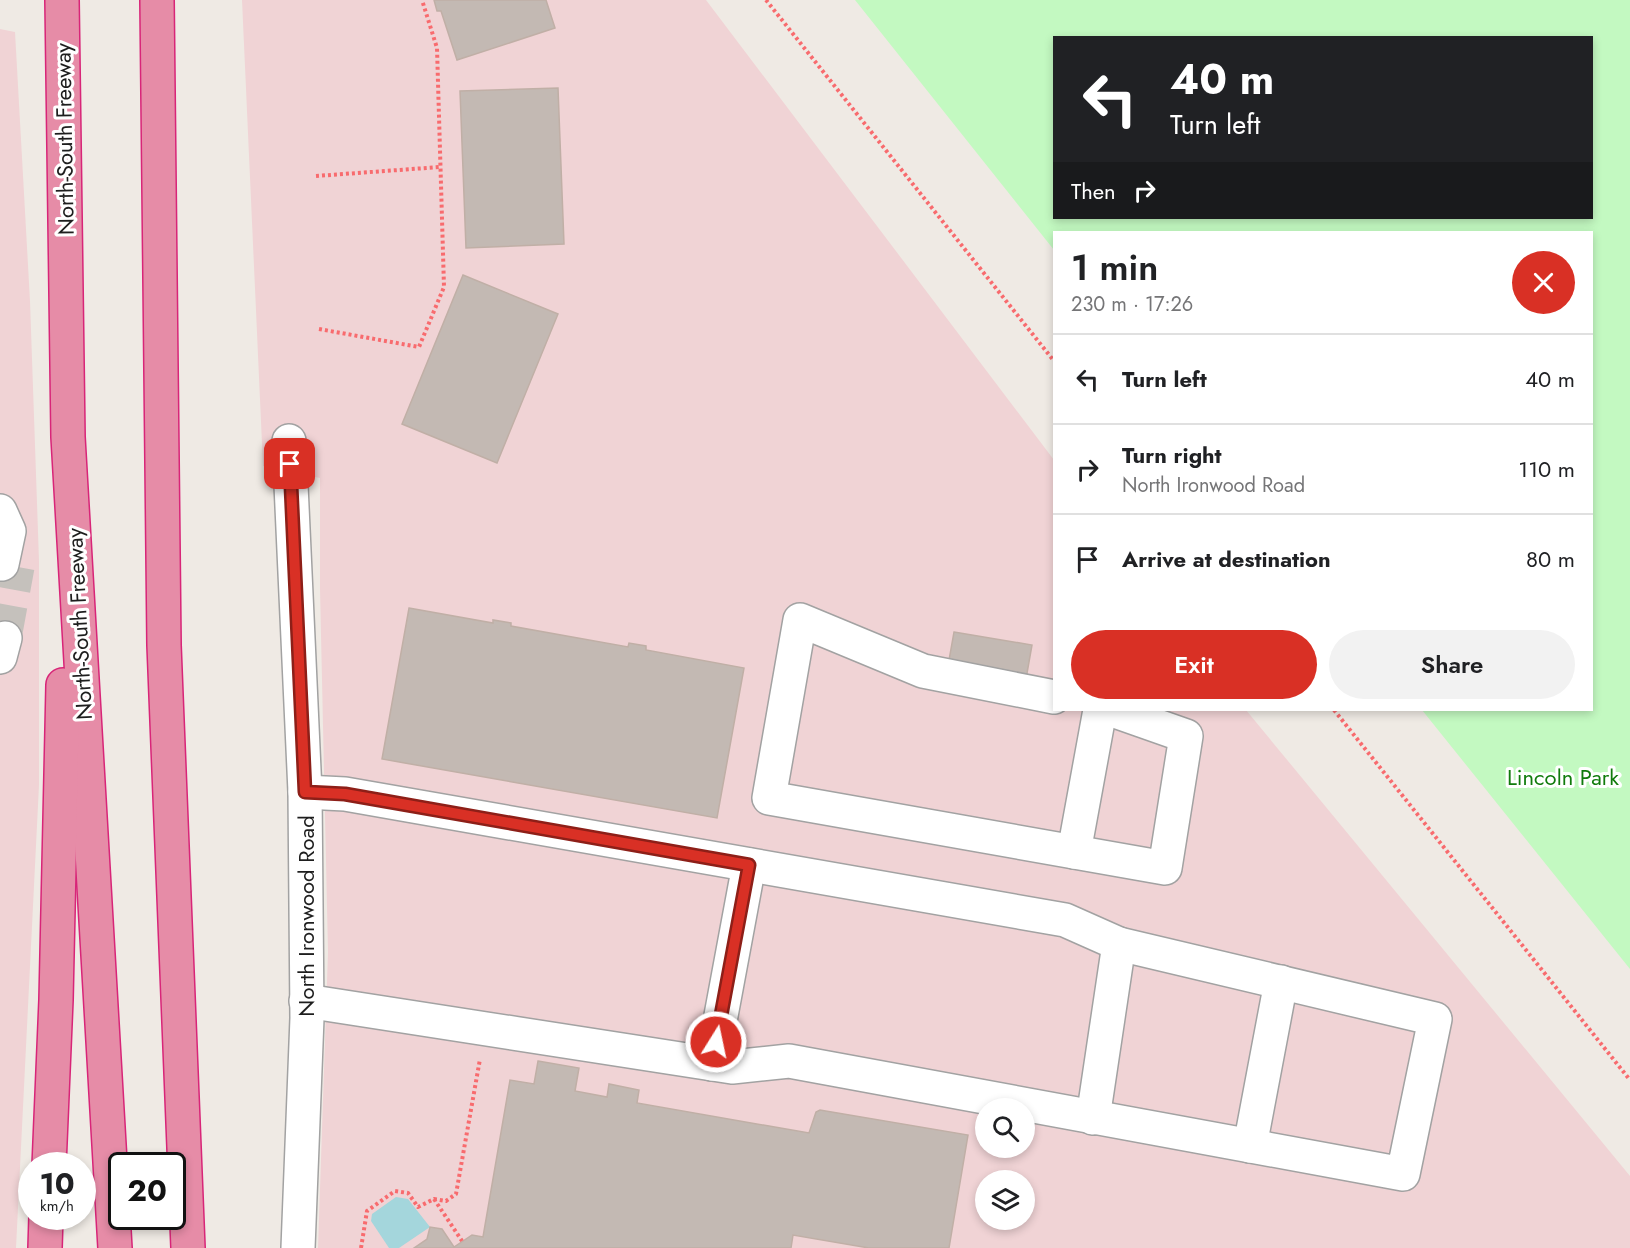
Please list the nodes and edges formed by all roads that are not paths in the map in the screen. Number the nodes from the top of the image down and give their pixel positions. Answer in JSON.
{"nodes":[{"id":1,"x":62,"y":0,"type":"edge"},
{"id":2,"x":157,"y":0,"type":"edge"},
{"id":3,"x":68,"y":437,"type":"junction"},
{"id":4,"x":289,"y":441,"type":"dead end"},
{"id":5,"x":4,"y":521,"type":"edge"},
{"id":6,"x":10,"y":565,"type":"tunnel mouth"},
{"id":7,"x":1053,"y":696,"type":"edge"},
{"id":8,"x":1100,"y":711,"type":"edge"},
{"id":9,"x":1115,"y":711,"type":"edge"},
{"id":10,"x":305,"y":792,"type":"junction"},
{"id":11,"x":1074,"y":852,"type":"junction"},
{"id":12,"x":749,"y":865,"type":"junction"},
{"id":13,"x":1119,"y":944,"type":"junction"},
{"id":14,"x":1281,"y":982,"type":"junction"},
{"id":15,"x":306,"y":1000,"type":"junction"},
{"id":16,"x":712,"y":1064,"type":"junction"},
{"id":17,"x":1093,"y":1118,"type":"junction"},
{"id":18,"x":1250,"y":1146,"type":"junction"},
{"id":19,"x":50,"y":1152,"type":"edge"},
{"id":20,"x":46,"y":1230,"type":"edge"},
{"id":21,"x":45,"y":1248,"type":"edge"},
{"id":22,"x":115,"y":1248,"type":"edge"},
{"id":23,"x":188,"y":1248,"type":"edge"},
{"id":24,"x":298,"y":1248,"type":"edge"}],
"edges":[{"from":1,"to":3,"type":"highway","name":"North-South Freeway"},
{"from":2,"to":23,"type":"highway"},
{"from":3,"to":19,"type":"highway"},
{"from":3,"to":22,"type":"highway","name":"North-South Freeway"},
{"from":4,"to":10,"type":"street","name":"North Ironwood Road"},
{"from":5,"to":6,"type":"street"},
{"from":7,"to":11,"type":"street"},
{"from":8,"to":11,"type":"street"},
{"from":9,"to":11,"type":"street"},
{"from":10,"to":12,"type":"street"},
{"from":10,"to":15,"type":"street","name":"North Ironwood Road"},
{"from":12,"to":13,"type":"street"},
{"from":12,"to":16,"type":"street"},
{"from":13,"to":14,"type":"street"},
{"from":13,"to":17,"type":"street"},
{"from":14,"to":18,"type":"street"},
{"from":14,"to":18,"type":"street"},
{"from":15,"to":16,"type":"street"},
{"from":15,"to":24,"type":"street","name":"North Ironwood Road"},
{"from":16,"to":17,"type":"street"},
{"from":17,"to":18,"type":"street"},
{"from":20,"to":21,"type":"highway"}]}
